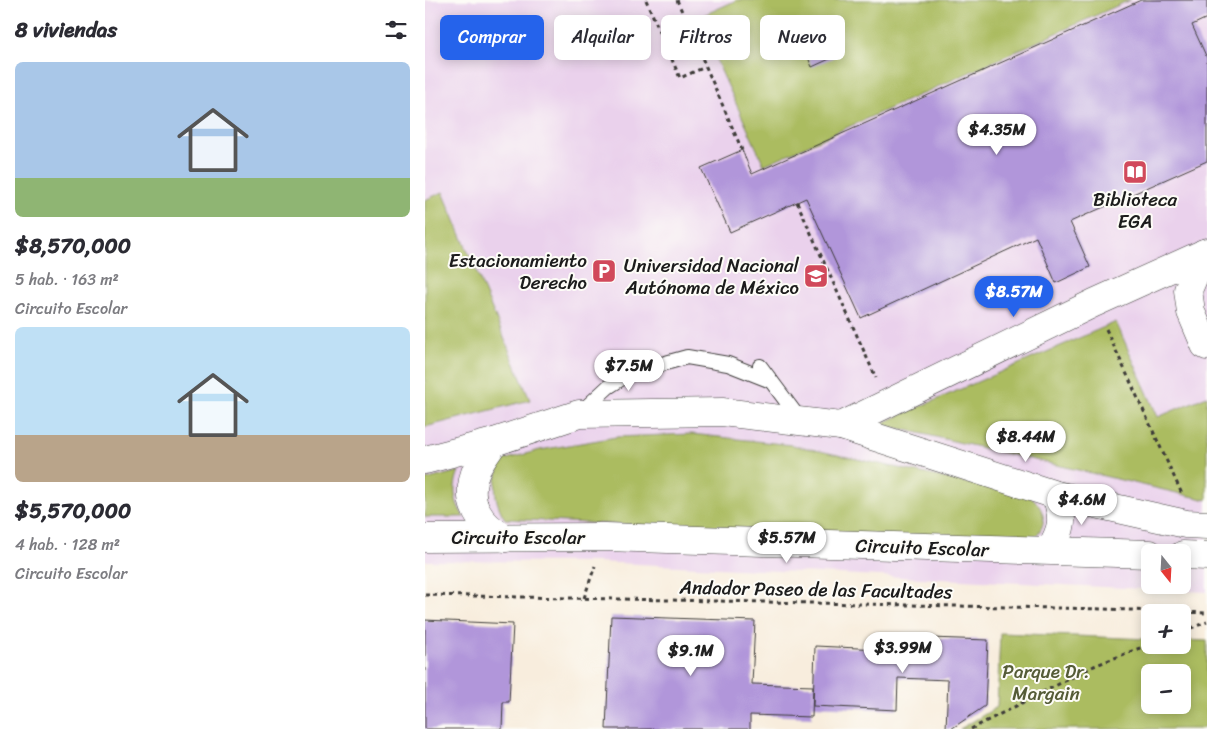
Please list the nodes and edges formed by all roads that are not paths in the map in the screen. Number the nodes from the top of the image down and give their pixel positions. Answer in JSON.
{"nodes":[{"id":1,"x":1205,"y":252,"type":"edge"},
{"id":2,"x":1207,"y":346,"type":"edge"},
{"id":3,"x":759,"y":366,"type":"dead end"},
{"id":4,"x":771,"y":382,"type":"junction"},
{"id":5,"x":579,"y":414,"type":"junction"},
{"id":6,"x":802,"y":422,"type":"junction"},
{"id":7,"x":841,"y":426,"type":"junction"},
{"id":8,"x":494,"y":442,"type":"junction"},
{"id":9,"x":425,"y":460,"type":"edge"},
{"id":10,"x":1056,"y":495,"type":"junction"},
{"id":11,"x":1202,"y":525,"type":"edge"},
{"id":12,"x":425,"y":538,"type":"edge"},
{"id":13,"x":505,"y":538,"type":"junction"},
{"id":14,"x":1050,"y":550,"type":"junction"},
{"id":15,"x":1141,"y":554,"type":"edge"},
{"id":16,"x":1191,"y":555,"type":"edge"},
{"id":17,"x":1207,"y":556,"type":"edge"}],
"edges":[{"from":1,"to":2,"type":"street"},
{"from":1,"to":7,"type":"street"},
{"from":3,"to":4,"type":"lane"},
{"from":4,"to":5,"type":"lane"},
{"from":4,"to":6,"type":"lane"},
{"from":5,"to":6,"type":"street"},
{"from":5,"to":8,"type":"street"},
{"from":6,"to":7,"type":"street"},
{"from":7,"to":10,"type":"street"},
{"from":8,"to":9,"type":"street"},
{"from":8,"to":13,"type":"street"},
{"from":10,"to":11,"type":"street"},
{"from":10,"to":14,"type":"street"},
{"from":12,"to":13,"type":"street","name":"Circuito Escolar"},
{"from":13,"to":14,"type":"street","name":"Circuito Escolar"},
{"from":14,"to":15,"type":"street","name":"Circuito Escolar"},
{"from":16,"to":17,"type":"street"}]}
